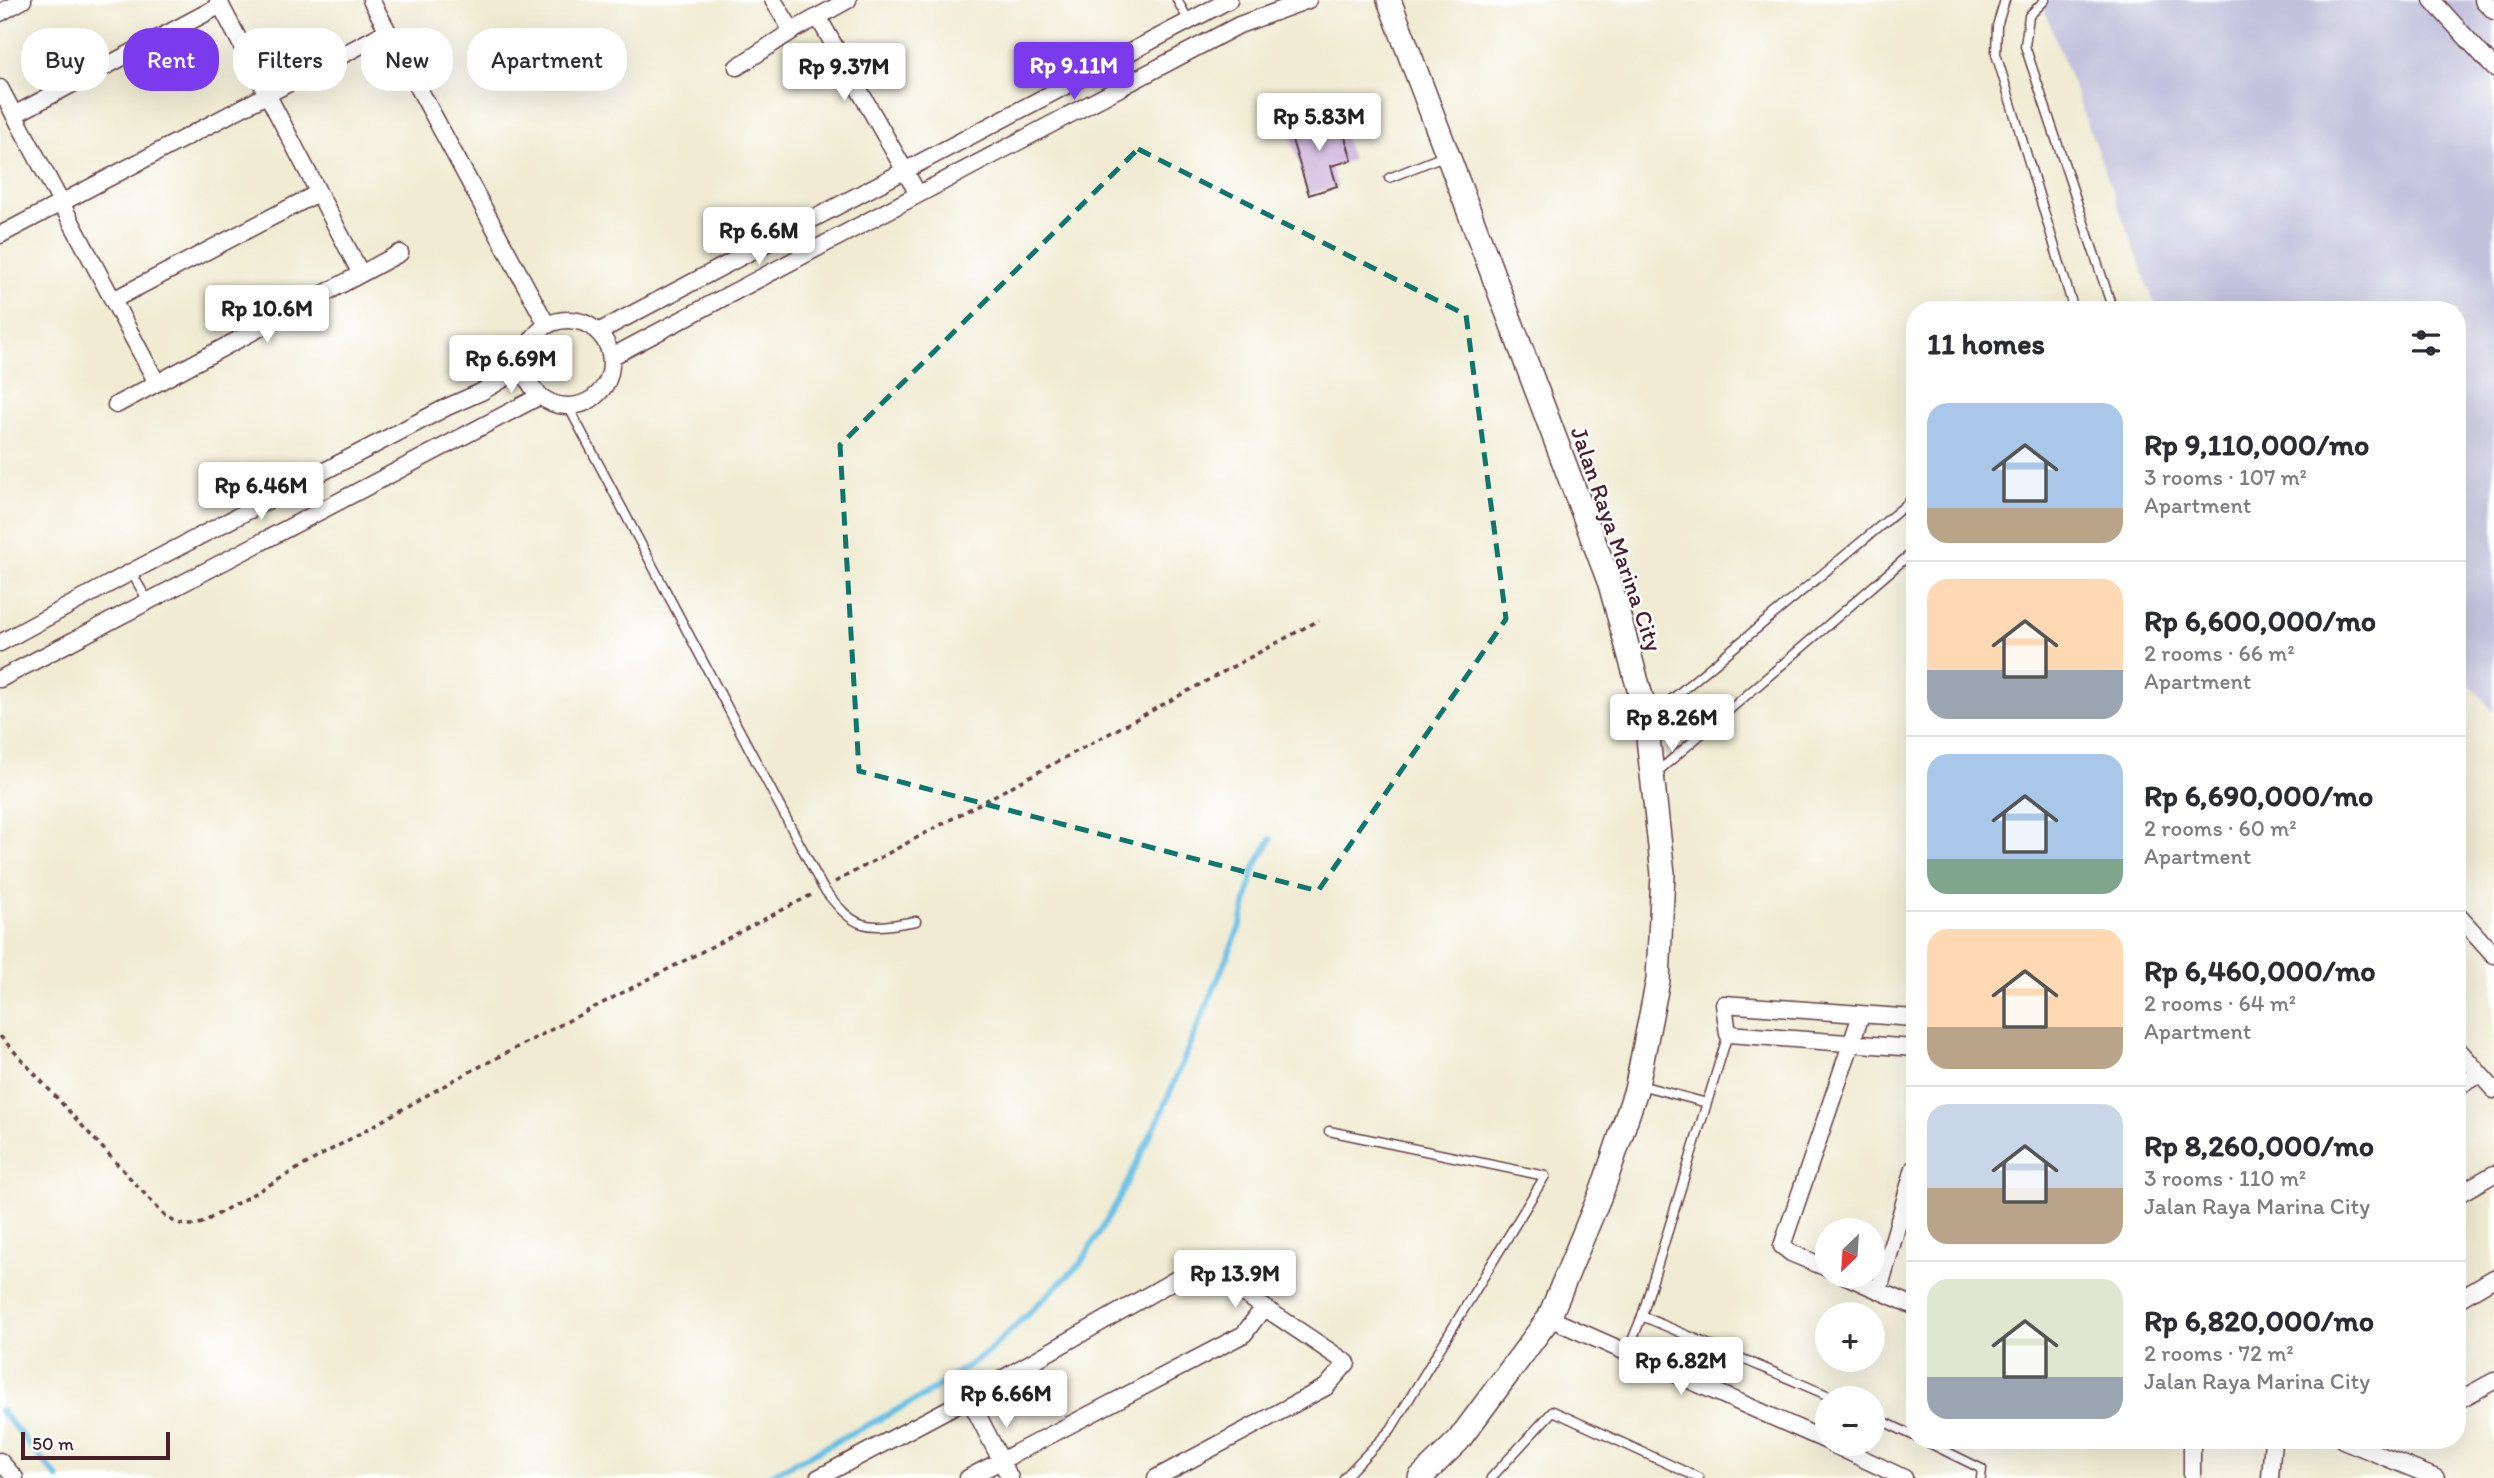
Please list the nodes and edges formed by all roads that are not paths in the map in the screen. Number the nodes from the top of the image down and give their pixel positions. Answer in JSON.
{"nodes":[{"id":1,"x":23,"y":0,"type":"edge"},
{"id":2,"x":371,"y":0,"type":"edge"},
{"id":3,"x":773,"y":0,"type":"edge"},
{"id":4,"x":848,"y":0,"type":"edge"},
{"id":5,"x":1177,"y":0,"type":"edge"},
{"id":6,"x":1229,"y":0,"type":"edge"},
{"id":7,"x":1308,"y":0,"type":"edge"},
{"id":8,"x":1390,"y":0,"type":"edge"},
{"id":9,"x":2005,"y":0,"type":"edge"},
{"id":10,"x":2045,"y":0,"type":"edge"},
{"id":11,"x":2432,"y":0,"type":"edge"},
{"id":12,"x":2483,"y":0,"type":"edge"},
{"id":13,"x":219,"y":3,"type":"edge"},
{"id":14,"x":2494,"y":11,"type":"edge"},
{"id":15,"x":0,"y":13,"type":"edge"},
{"id":16,"x":818,"y":17,"type":"junction"},
{"id":17,"x":1189,"y":21,"type":"junction"},
{"id":18,"x":386,"y":28,"type":"edge"},
{"id":19,"x":792,"y":31,"type":"junction"},
{"id":20,"x":361,"y":45,"type":"edge"},
{"id":21,"x":737,"y":67,"type":"dead end"},
{"id":22,"x":2494,"y":68,"type":"edge"},
{"id":23,"x":0,"y":88,"type":"edge"},
{"id":24,"x":420,"y":91,"type":"edge"},
{"id":25,"x":267,"y":94,"type":"junction"},
{"id":26,"x":14,"y":115,"type":"junction"},
{"id":27,"x":1448,"y":154,"type":"junction"},
{"id":28,"x":904,"y":170,"type":"junction"},
{"id":29,"x":1389,"y":178,"type":"dead end"},
{"id":30,"x":318,"y":193,"type":"junction"},
{"id":31,"x":918,"y":194,"type":"junction"},
{"id":32,"x":61,"y":203,"type":"junction"},
{"id":33,"x":0,"y":236,"type":"edge"},
{"id":34,"x":400,"y":253,"type":"dead end"},
{"id":35,"x":361,"y":274,"type":"junction"},
{"id":36,"x":113,"y":300,"type":"junction"},
{"id":37,"x":2071,"y":301,"type":"edge"},
{"id":38,"x":2110,"y":301,"type":"edge"},
{"id":39,"x":547,"y":325,"type":"junction"},
{"id":40,"x":598,"y":332,"type":"junction"},
{"id":41,"x":611,"y":356,"type":"junction"},
{"id":42,"x":524,"y":367,"type":"junction"},
{"id":43,"x":158,"y":383,"type":"junction"},
{"id":44,"x":540,"y":396,"type":"junction"},
{"id":45,"x":116,"y":405,"type":"dead end"},
{"id":46,"x":568,"y":406,"type":"junction"},
{"id":47,"x":1906,"y":505,"type":"edge"},
{"id":48,"x":1906,"y":558,"type":"edge"},
{"id":49,"x":131,"y":572,"type":"junction"},
{"id":50,"x":148,"y":601,"type":"junction"},
{"id":51,"x":0,"y":643,"type":"edge"},
{"id":52,"x":0,"y":679,"type":"edge"},
{"id":53,"x":1646,"y":720,"type":"junction"},
{"id":54,"x":1652,"y":776,"type":"junction"},
{"id":55,"x":916,"y":921,"type":"dead end"},
{"id":56,"x":2466,"y":924,"type":"edge"},
{"id":57,"x":2494,"y":956,"type":"edge"},
{"id":58,"x":1861,"y":1015,"type":"junction"},
{"id":59,"x":1906,"y":1018,"type":"edge"},
{"id":60,"x":1728,"y":1034,"type":"junction"},
{"id":61,"x":1851,"y":1044,"type":"junction"},
{"id":62,"x":1906,"y":1047,"type":"edge"},
{"id":63,"x":2466,"y":1058,"type":"edge"},
{"id":64,"x":2480,"y":1074,"type":"junction"},
{"id":65,"x":2466,"y":1082,"type":"edge"},
{"id":66,"x":1637,"y":1084,"type":"junction"},
{"id":67,"x":2494,"y":1090,"type":"edge"},
{"id":68,"x":1707,"y":1103,"type":"junction"},
{"id":69,"x":1329,"y":1131,"type":"dead end"},
{"id":70,"x":2494,"y":1174,"type":"edge"},
{"id":71,"x":2466,"y":1190,"type":"edge"},
{"id":72,"x":1906,"y":1206,"type":"edge"},
{"id":73,"x":1815,"y":1263,"type":"edge"},
{"id":74,"x":2494,"y":1278,"type":"edge"},
{"id":75,"x":1874,"y":1288,"type":"edge"},
{"id":76,"x":1879,"y":1290,"type":"junction"},
{"id":77,"x":2466,"y":1295,"type":"edge"},
{"id":78,"x":1906,"y":1302,"type":"edge"},
{"id":79,"x":1264,"y":1307,"type":"junction"},
{"id":80,"x":1642,"y":1315,"type":"junction"},
{"id":81,"x":1549,"y":1318,"type":"junction"},
{"id":82,"x":1627,"y":1353,"type":"junction"},
{"id":83,"x":2494,"y":1381,"type":"edge"},
{"id":84,"x":1815,"y":1390,"type":"edge"},
{"id":85,"x":2466,"y":1396,"type":"edge"},
{"id":86,"x":969,"y":1398,"type":"junction"},
{"id":87,"x":1885,"y":1422,"type":"edge"},
{"id":88,"x":1906,"y":1432,"type":"edge"},
{"id":89,"x":1815,"y":1436,"type":"edge"},
{"id":90,"x":1941,"y":1449,"type":"edge"},
{"id":91,"x":2192,"y":1449,"type":"edge"},
{"id":92,"x":2272,"y":1449,"type":"edge"},
{"id":93,"x":2367,"y":1450,"type":"edge"},
{"id":94,"x":1851,"y":1456,"type":"edge"},
{"id":95,"x":1001,"y":1460,"type":"junction"},
{"id":96,"x":0,"y":1461,"type":"edge"},
{"id":97,"x":1872,"y":1471,"type":"edge"},
{"id":98,"x":15,"y":1478,"type":"edge"},
{"id":99,"x":818,"y":1478,"type":"edge"},
{"id":100,"x":968,"y":1478,"type":"edge"},
{"id":101,"x":1010,"y":1478,"type":"edge"},
{"id":102,"x":1156,"y":1478,"type":"edge"},
{"id":103,"x":1344,"y":1478,"type":"edge"},
{"id":104,"x":1420,"y":1478,"type":"edge"},
{"id":105,"x":1491,"y":1478,"type":"edge"},
{"id":106,"x":1699,"y":1478,"type":"edge"},
{"id":107,"x":1904,"y":1478,"type":"edge"},
{"id":108,"x":1981,"y":1478,"type":"edge"},
{"id":109,"x":2192,"y":1478,"type":"edge"},
{"id":110,"x":2270,"y":1478,"type":"edge"},
{"id":111,"x":2437,"y":1478,"type":"edge"}],
"edges":[{"from":1,"to":15,"type":"street"},
{"from":2,"to":18,"type":"street"},
{"from":3,"to":19,"type":"street"},
{"from":4,"to":16,"type":"street"},
{"from":5,"to":17,"type":"lane"},
{"from":6,"to":17,"type":"street"},
{"from":7,"to":31,"type":"street"},
{"from":8,"to":27,"type":"main road","name":"Jalan Raya Marina City"},
{"from":9,"to":37,"type":"lane"},
{"from":10,"to":38,"type":"lane"},
{"from":11,"to":22,"type":"street"},
{"from":12,"to":14,"type":"street"},
{"from":13,"to":25,"type":"street"},
{"from":13,"to":26,"type":"street"},
{"from":16,"to":19,"type":"street"},
{"from":16,"to":28,"type":"street"},
{"from":17,"to":28,"type":"street"},
{"from":19,"to":21,"type":"street"},
{"from":20,"to":25,"type":"street"},
{"from":23,"to":26,"type":"street"},
{"from":24,"to":39,"type":"street"},
{"from":25,"to":30,"type":"street"},
{"from":25,"to":32,"type":"street"},
{"from":26,"to":32,"type":"street"},
{"from":27,"to":29,"type":"lane"},
{"from":27,"to":53,"type":"main road","name":"Jalan Raya Marina City"},
{"from":28,"to":31,"type":"street"},
{"from":28,"to":40,"type":"street"},
{"from":30,"to":35,"type":"street"},
{"from":30,"to":36,"type":"street"},
{"from":31,"to":41,"type":"street"},
{"from":32,"to":33,"type":"street"},
{"from":32,"to":36,"type":"street"},
{"from":34,"to":35,"type":"street"},
{"from":35,"to":43,"type":"street"},
{"from":36,"to":43,"type":"street"},
{"from":39,"to":40,"type":"street"},
{"from":39,"to":42,"type":"street"},
{"from":40,"to":41,"type":"street"},
{"from":41,"to":46,"type":"street"},
{"from":42,"to":44,"type":"street"},
{"from":42,"to":49,"type":"street"},
{"from":43,"to":45,"type":"street"},
{"from":44,"to":46,"type":"street"},
{"from":44,"to":50,"type":"street"},
{"from":46,"to":55,"type":"lane"},
{"from":47,"to":53,"type":"lane"},
{"from":48,"to":54,"type":"lane"},
{"from":49,"to":50,"type":"lane"},
{"from":49,"to":51,"type":"street"},
{"from":50,"to":52,"type":"street"},
{"from":53,"to":54,"type":"main road","name":"Jalan Raya Marina City"},
{"from":54,"to":66,"type":"main road","name":"Jalan Raya Marina City"},
{"from":56,"to":57,"type":"street"},
{"from":58,"to":59,"type":"street"},
{"from":58,"to":60,"type":"street"},
{"from":58,"to":61,"type":"street"},
{"from":60,"to":61,"type":"street"},
{"from":60,"to":68,"type":"lane"},
{"from":61,"to":62,"type":"street"},
{"from":61,"to":73,"type":"street"},
{"from":63,"to":64,"type":"street"},
{"from":64,"to":65,"type":"street"},
{"from":64,"to":67,"type":"street"},
{"from":66,"to":68,"type":"lane"},
{"from":66,"to":81,"type":"main road","name":"Jalan Raya Marina City"},
{"from":68,"to":80,"type":"lane"},
{"from":69,"to":103,"type":"lane"},
{"from":70,"to":71,"type":"street"},
{"from":72,"to":76,"type":"street"},
{"from":74,"to":77,"type":"street"},
{"from":75,"to":76,"type":"street"},
{"from":76,"to":78,"type":"street"},
{"from":79,"to":86,"type":"street"},
{"from":79,"to":95,"type":"street"},
{"from":79,"to":102,"type":"street"},
{"from":80,"to":82,"type":"lane"},
{"from":80,"to":84,"type":"lane"},
{"from":81,"to":82,"type":"street"},
{"from":81,"to":104,"type":"main road","name":"Jalan Raya Marina City"},
{"from":82,"to":89,"type":"street"},
{"from":83,"to":85,"type":"street"},
{"from":86,"to":95,"type":"street"},
{"from":86,"to":99,"type":"street"},
{"from":87,"to":88,"type":"lane"},
{"from":90,"to":108,"type":"lane"},
{"from":91,"to":109,"type":"street"},
{"from":92,"to":110,"type":"street"},
{"from":93,"to":111,"type":"street"},
{"from":94,"to":97,"type":"street"},
{"from":95,"to":100,"type":"street"},
{"from":95,"to":101,"type":"street"},
{"from":96,"to":98,"type":"street"},
{"from":97,"to":107,"type":"street"},
{"from":105,"to":106,"type":"lane"}]}
